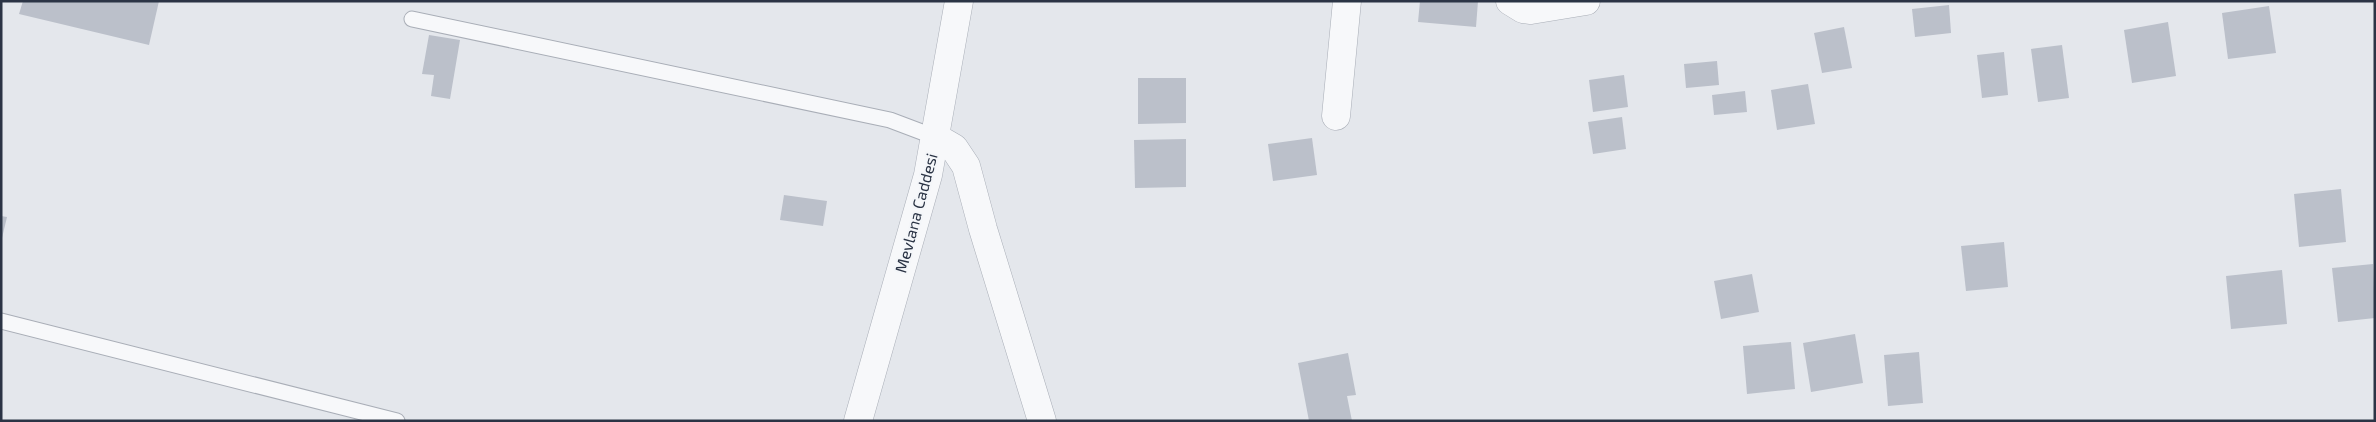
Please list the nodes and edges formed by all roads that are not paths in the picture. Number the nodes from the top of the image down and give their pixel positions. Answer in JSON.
{"nodes":[{"id":1,"x":959,"y":1,"type":"edge"},
{"id":2,"x":1347,"y":1,"type":"edge"},
{"id":3,"x":1510,"y":1,"type":"edge"},
{"id":4,"x":1586,"y":1,"type":"edge"},
{"id":5,"x":412,"y":19,"type":"dead end"},
{"id":6,"x":1336,"y":116,"type":"dead end"},
{"id":7,"x":935,"y":137,"type":"junction"},
{"id":8,"x":1,"y":321,"type":"edge"},
{"id":9,"x":397,"y":421,"type":"edge"},
{"id":10,"x":858,"y":421,"type":"edge"},
{"id":11,"x":1042,"y":421,"type":"edge"}],
"edges":[{"from":1,"to":7,"type":"street","name":"Mevlana Caddesi"},
{"from":2,"to":6,"type":"street"},
{"from":3,"to":4,"type":"street"},
{"from":5,"to":7,"type":"lane"},
{"from":7,"to":10,"type":"street","name":"Mevlana Caddesi"},
{"from":7,"to":11,"type":"street"},
{"from":8,"to":9,"type":"lane"}]}
